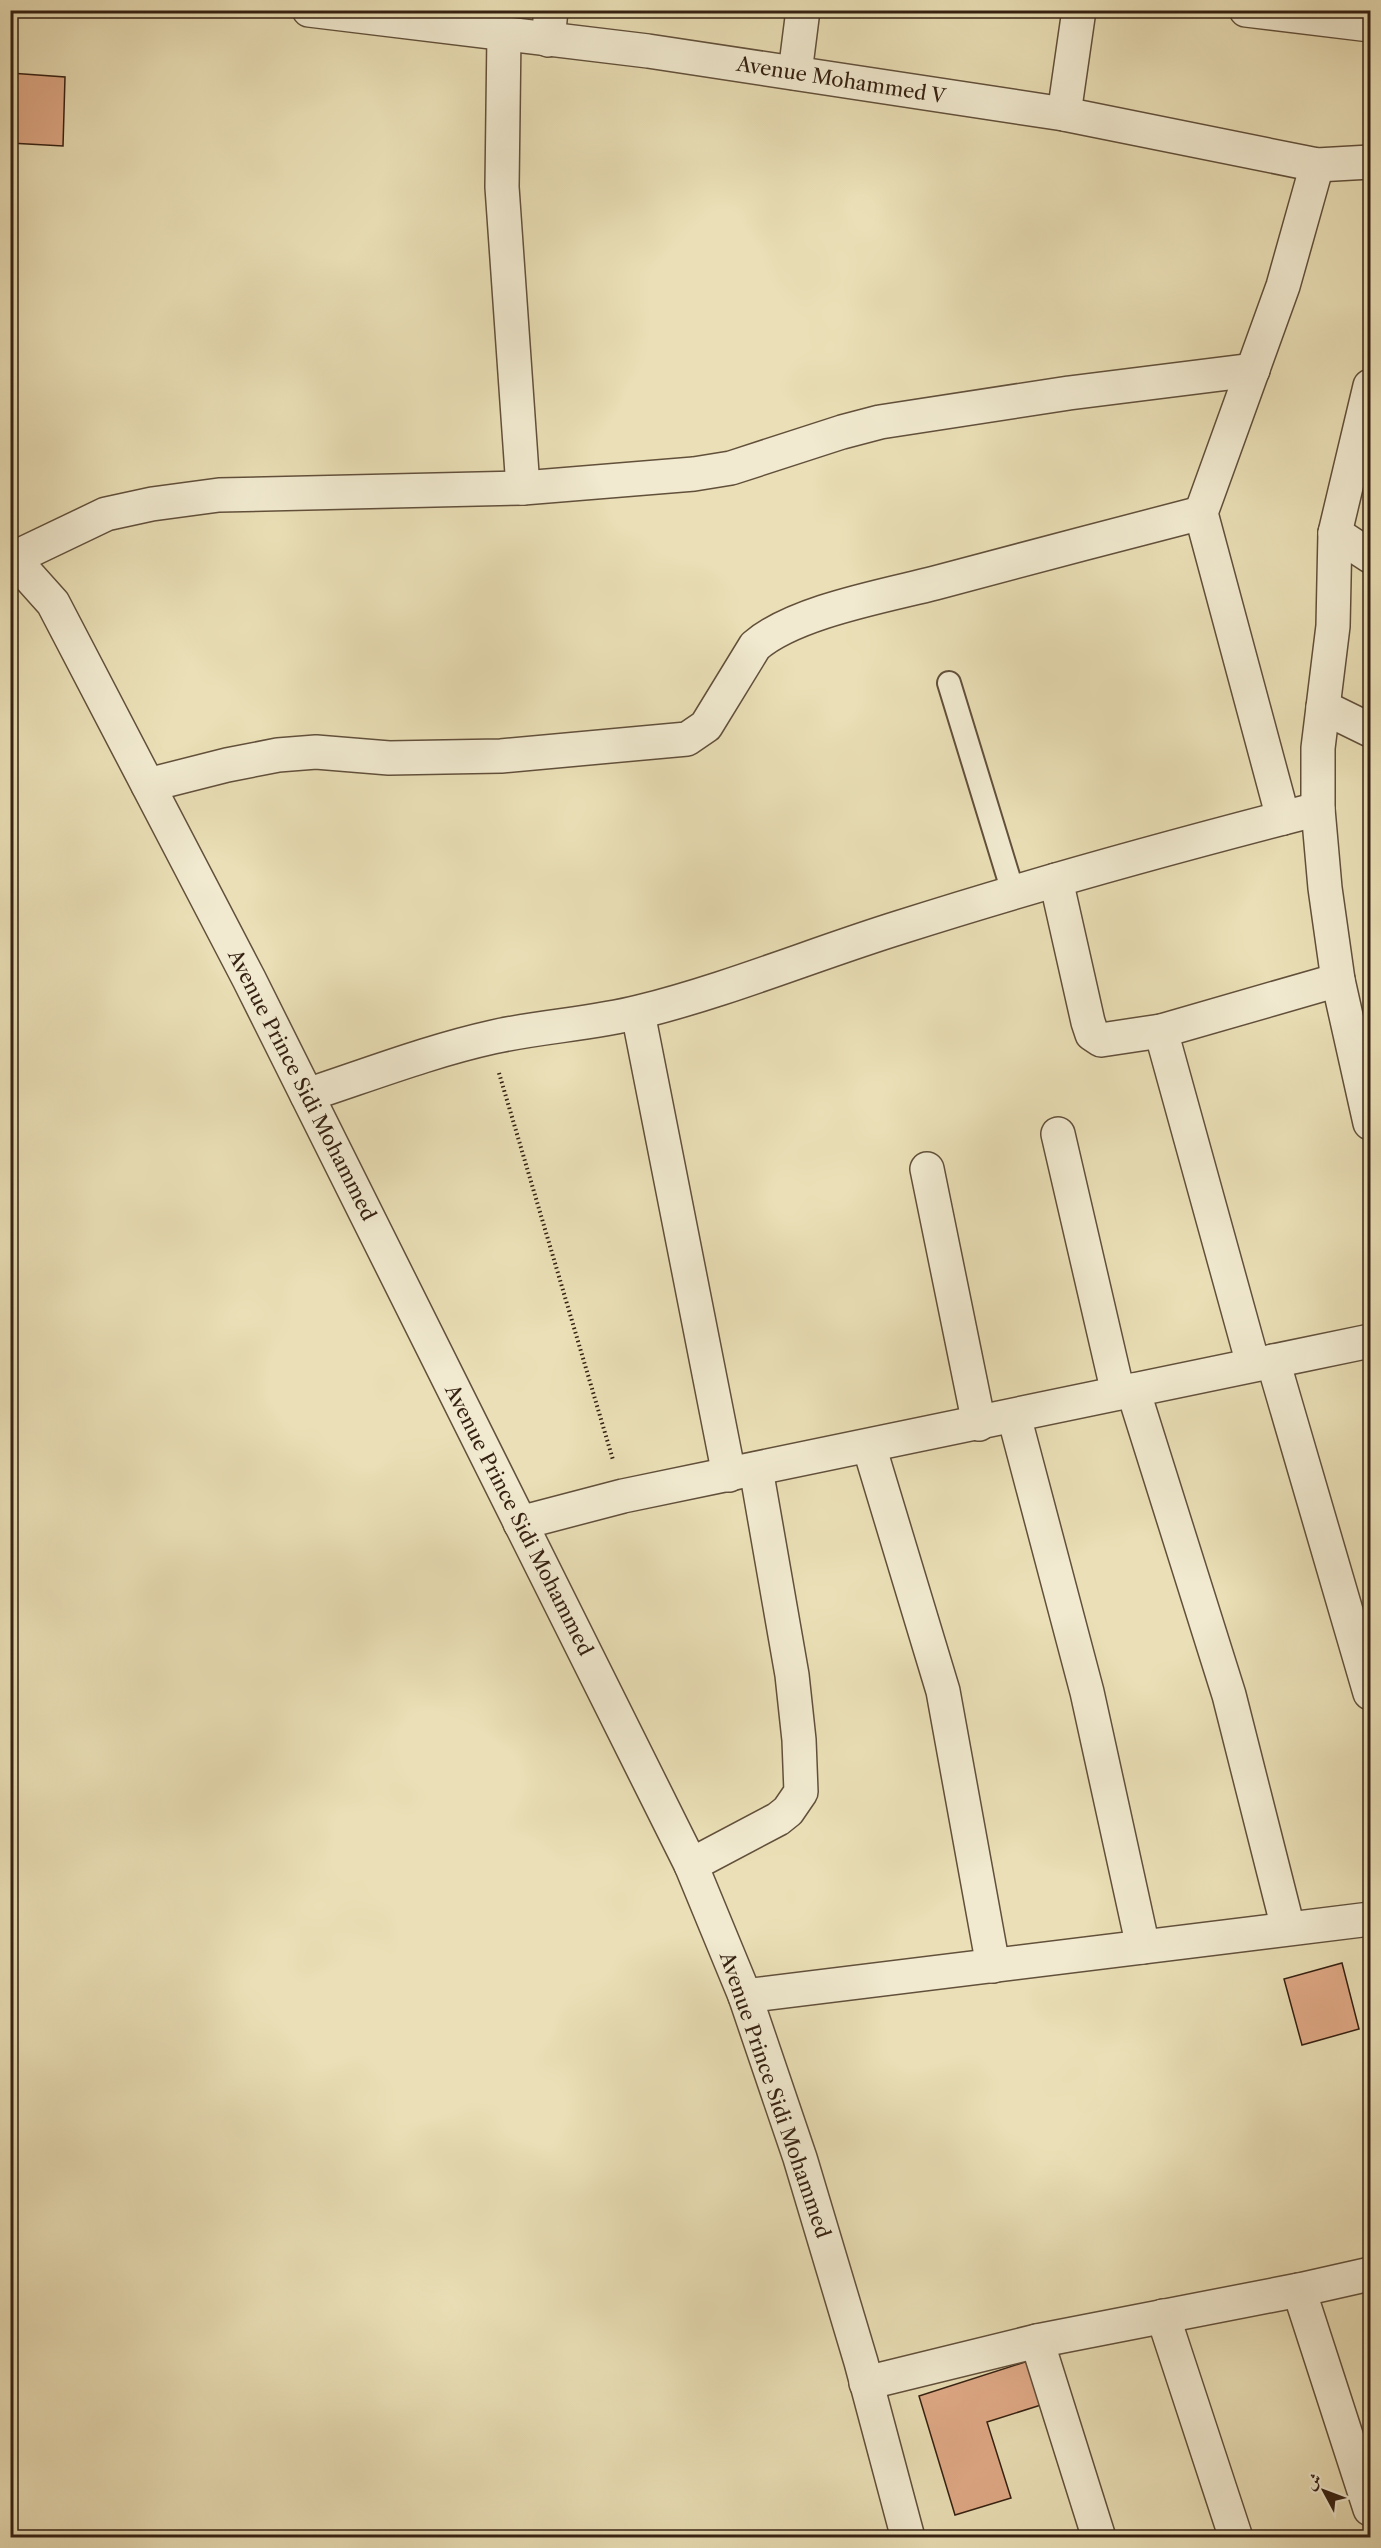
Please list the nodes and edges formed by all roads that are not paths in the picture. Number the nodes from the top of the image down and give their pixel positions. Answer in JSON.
{"nodes":[{"id":1,"x":309,"y":10,"type":"edge"},
{"id":2,"x":802,"y":10,"type":"edge"},
{"id":3,"x":1079,"y":10,"type":"edge"},
{"id":4,"x":1246,"y":10,"type":"edge"},
{"id":5,"x":549,"y":25,"type":"edge"},
{"id":6,"x":1371,"y":25,"type":"edge"},
{"id":7,"x":504,"y":34,"type":"junction"},
{"id":8,"x":795,"y":73,"type":"junction"},
{"id":9,"x":1064,"y":114,"type":"junction"},
{"id":10,"x":1371,"y":162,"type":"edge"},
{"id":11,"x":1317,"y":165,"type":"junction"},
{"id":12,"x":1253,"y":370,"type":"junction"},
{"id":13,"x":1371,"y":386,"type":"edge"},
{"id":14,"x":523,"y":488,"type":"junction"},
{"id":15,"x":1201,"y":513,"type":"junction"},
{"id":16,"x":1335,"y":533,"type":"junction"},
{"id":17,"x":12,"y":556,"type":"edge"},
{"id":18,"x":1371,"y":556,"type":"edge"},
{"id":19,"x":949,"y":683,"type":"dead end"},
{"id":20,"x":1323,"y":707,"type":"junction"},
{"id":21,"x":1371,"y":730,"type":"edge"},
{"id":22,"x":148,"y":784,"type":"junction"},
{"id":23,"x":1318,"y":809,"type":"junction"},
{"id":24,"x":1283,"y":818,"type":"junction"},
{"id":25,"x":1056,"y":880,"type":"junction"},
{"id":26,"x":1012,"y":892,"type":"junction"},
{"id":27,"x":1338,"y":980,"type":"junction"},
{"id":28,"x":638,"y":1013,"type":"junction"},
{"id":29,"x":1161,"y":1031,"type":"junction"},
{"id":30,"x":307,"y":1095,"type":"junction"},
{"id":31,"x":1368,"y":1106,"type":"edge"},
{"id":32,"x":1058,"y":1134,"type":"dead end"},
{"id":33,"x":927,"y":1169,"type":"dead end"},
{"id":34,"x":1371,"y":1341,"type":"edge"},
{"id":35,"x":1263,"y":1362,"type":"junction"},
{"id":36,"x":1125,"y":1391,"type":"junction"},
{"id":37,"x":1014,"y":1416,"type":"junction"},
{"id":38,"x":979,"y":1424,"type":"junction"},
{"id":39,"x":869,"y":1446,"type":"junction"},
{"id":40,"x":742,"y":1472,"type":"junction"},
{"id":41,"x":520,"y":1523,"type":"junction"},
{"id":42,"x":1371,"y":1694,"type":"edge"},
{"id":43,"x":691,"y":1865,"type":"junction"},
{"id":44,"x":1371,"y":1918,"type":"edge"},
{"id":45,"x":1288,"y":1928,"type":"junction"},
{"id":46,"x":1143,"y":1947,"type":"junction"},
{"id":47,"x":993,"y":1966,"type":"junction"},
{"id":48,"x":745,"y":1996,"type":"junction"},
{"id":49,"x":1371,"y":2274,"type":"edge"},
{"id":50,"x":1299,"y":2290,"type":"junction"},
{"id":51,"x":1163,"y":2316,"type":"junction"},
{"id":52,"x":1037,"y":2341,"type":"junction"},
{"id":53,"x":866,"y":2383,"type":"junction"},
{"id":54,"x":1371,"y":2509,"type":"edge"},
{"id":55,"x":908,"y":2538,"type":"edge"},
{"id":56,"x":1099,"y":2538,"type":"edge"},
{"id":57,"x":1236,"y":2538,"type":"edge"}],
"edges":[{"from":1,"to":7,"type":"street","name":"Avenue Mohammed V"},
{"from":2,"to":8,"type":"street"},
{"from":3,"to":9,"type":"street"},
{"from":4,"to":6,"type":"street"},
{"from":5,"to":7,"type":"street","name":"Avenue Mohammed V"},
{"from":5,"to":8,"type":"street","name":"Avenue Mohammed V"},
{"from":7,"to":14,"type":"street"},
{"from":8,"to":9,"type":"street","name":"Avenue Mohammed V"},
{"from":9,"to":11,"type":"street","name":"Avenue Mohammed V"},
{"from":10,"to":11,"type":"street","name":"Avenue Mohammed V"},
{"from":11,"to":12,"type":"street"},
{"from":12,"to":14,"type":"street"},
{"from":12,"to":15,"type":"street"},
{"from":13,"to":16,"type":"street"},
{"from":14,"to":17,"type":"street"},
{"from":15,"to":22,"type":"street"},
{"from":15,"to":24,"type":"street"},
{"from":16,"to":18,"type":"street"},
{"from":16,"to":20,"type":"street"},
{"from":17,"to":22,"type":"street","name":"Avenue Prince Sidi Mohammed"},
{"from":19,"to":26,"type":"lane"},
{"from":20,"to":21,"type":"street"},
{"from":20,"to":23,"type":"street"},
{"from":22,"to":30,"type":"street","name":"Avenue Prince Sidi Mohammed"},
{"from":23,"to":24,"type":"street"},
{"from":23,"to":27,"type":"street"},
{"from":24,"to":25,"type":"street"},
{"from":25,"to":26,"type":"street"},
{"from":25,"to":29,"type":"street"},
{"from":26,"to":28,"type":"street"},
{"from":27,"to":29,"type":"street"},
{"from":27,"to":31,"type":"street"},
{"from":28,"to":30,"type":"street"},
{"from":28,"to":40,"type":"street"},
{"from":29,"to":35,"type":"street"},
{"from":30,"to":41,"type":"street","name":"Avenue Prince Sidi Mohammed"},
{"from":32,"to":36,"type":"street"},
{"from":33,"to":38,"type":"street"},
{"from":34,"to":35,"type":"street"},
{"from":35,"to":36,"type":"street"},
{"from":35,"to":42,"type":"street"},
{"from":36,"to":37,"type":"street"},
{"from":36,"to":45,"type":"street"},
{"from":37,"to":38,"type":"street"},
{"from":37,"to":46,"type":"street"},
{"from":38,"to":39,"type":"street"},
{"from":39,"to":40,"type":"street"},
{"from":39,"to":47,"type":"street"},
{"from":40,"to":41,"type":"street"},
{"from":40,"to":43,"type":"street"},
{"from":41,"to":43,"type":"street","name":"Avenue Prince Sidi Mohammed"},
{"from":43,"to":48,"type":"street","name":"Avenue Prince Sidi Mohammed"},
{"from":44,"to":45,"type":"street"},
{"from":45,"to":46,"type":"street"},
{"from":46,"to":47,"type":"street"},
{"from":47,"to":48,"type":"street"},
{"from":48,"to":53,"type":"street","name":"Avenue Prince Sidi Mohammed"},
{"from":49,"to":50,"type":"street"},
{"from":50,"to":51,"type":"street"},
{"from":50,"to":54,"type":"street"},
{"from":51,"to":52,"type":"street"},
{"from":51,"to":57,"type":"street"},
{"from":52,"to":53,"type":"street"},
{"from":52,"to":56,"type":"street"},
{"from":53,"to":55,"type":"street","name":"Avenue Prince Sidi Mohammed"}]}
